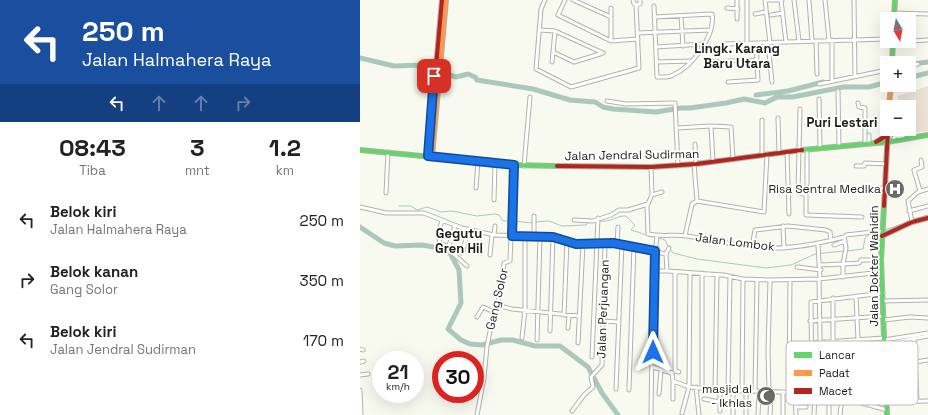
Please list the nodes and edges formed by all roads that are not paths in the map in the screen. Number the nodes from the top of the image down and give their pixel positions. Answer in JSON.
{"nodes":[{"id":1,"x":442,"y":0,"type":"edge"},
{"id":2,"x":446,"y":0,"type":"edge"},
{"id":3,"x":545,"y":0,"type":"edge"},
{"id":4,"x":565,"y":0,"type":"edge"},
{"id":5,"x":573,"y":0,"type":"edge"},
{"id":6,"x":633,"y":0,"type":"edge"},
{"id":7,"x":640,"y":0,"type":"edge"},
{"id":8,"x":738,"y":0,"type":"edge"},
{"id":9,"x":747,"y":0,"type":"edge"},
{"id":10,"x":766,"y":0,"type":"edge"},
{"id":11,"x":782,"y":0,"type":"edge"},
{"id":12,"x":794,"y":0,"type":"edge"},
{"id":13,"x":809,"y":0,"type":"edge"},
{"id":14,"x":825,"y":0,"type":"edge"},
{"id":15,"x":854,"y":0,"type":"edge"},
{"id":16,"x":895,"y":0,"type":"edge"},
{"id":17,"x":636,"y":5,"type":"junction"},
{"id":18,"x":654,"y":6,"type":"dead end"},
{"id":19,"x":611,"y":8,"type":"dead end"},
{"id":20,"x":727,"y":8,"type":"dead end"},
{"id":21,"x":738,"y":9,"type":"junction"},
{"id":22,"x":766,"y":12,"type":"junction"},
{"id":23,"x":894,"y":12,"type":"edge"},
{"id":24,"x":783,"y":13,"type":"junction"},
{"id":25,"x":755,"y":14,"type":"dead end"},
{"id":26,"x":916,"y":14,"type":"edge"},
{"id":27,"x":928,"y":14,"type":"edge"},
{"id":28,"x":771,"y":15,"type":"dead end"},
{"id":29,"x":681,"y":16,"type":"junction"},
{"id":30,"x":611,"y":17,"type":"junction"},
{"id":31,"x":654,"y":17,"type":"junction"},
{"id":32,"x":737,"y":19,"type":"dead end"},
{"id":33,"x":539,"y":30,"type":"junction"},
{"id":34,"x":711,"y":30,"type":"junction"},
{"id":35,"x":555,"y":31,"type":"junction"},
{"id":36,"x":682,"y":31,"type":"junction"},
{"id":37,"x":655,"y":32,"type":"junction"},
{"id":38,"x":637,"y":33,"type":"junction"},
{"id":39,"x":638,"y":39,"type":"junction"},
{"id":40,"x":880,"y":39,"type":"edge"},
{"id":41,"x":830,"y":40,"type":"junction"},
{"id":42,"x":855,"y":40,"type":"junction"},
{"id":43,"x":928,"y":40,"type":"edge"},
{"id":44,"x":611,"y":41,"type":"junction"},
{"id":45,"x":799,"y":41,"type":"junction"},
{"id":46,"x":814,"y":41,"type":"junction"},
{"id":47,"x":916,"y":41,"type":"edge"},
{"id":48,"x":786,"y":42,"type":"junction"},
{"id":49,"x":747,"y":43,"type":"junction"},
{"id":50,"x":756,"y":43,"type":"junction"},
{"id":51,"x":769,"y":43,"type":"junction"},
{"id":52,"x":704,"y":44,"type":"junction"},
{"id":53,"x":724,"y":44,"type":"dead end"},
{"id":54,"x":683,"y":46,"type":"junction"},
{"id":55,"x":656,"y":47,"type":"junction"},
{"id":56,"x":553,"y":52,"type":"junction"},
{"id":57,"x":757,"y":60,"type":"junction"},
{"id":58,"x":692,"y":61,"type":"junction"},
{"id":59,"x":552,"y":62,"type":"dead end"},
{"id":60,"x":657,"y":62,"type":"junction"},
{"id":61,"x":708,"y":62,"type":"dead end"},
{"id":62,"x":438,"y":65,"type":"junction"},
{"id":63,"x":880,"y":71,"type":"edge"},
{"id":64,"x":817,"y":74,"type":"dead end"},
{"id":65,"x":855,"y":75,"type":"junction"},
{"id":66,"x":832,"y":81,"type":"junction"},
{"id":67,"x":728,"y":82,"type":"dead end"},
{"id":68,"x":772,"y":82,"type":"dead end"},
{"id":69,"x":819,"y":84,"type":"dead end"},
{"id":70,"x":838,"y":91,"type":"dead end"},
{"id":71,"x":530,"y":97,"type":"dead end"},
{"id":72,"x":819,"y":98,"type":"dead end"},
{"id":73,"x":607,"y":101,"type":"dead end"},
{"id":74,"x":858,"y":103,"type":"dead end"},
{"id":75,"x":800,"y":109,"type":"dead end"},
{"id":76,"x":778,"y":118,"type":"dead end"},
{"id":77,"x":762,"y":120,"type":"dead end"},
{"id":78,"x":711,"y":126,"type":"junction"},
{"id":79,"x":677,"y":128,"type":"junction"},
{"id":80,"x":928,"y":134,"type":"edge"},
{"id":81,"x":869,"y":135,"type":"dead end"},
{"id":82,"x":885,"y":136,"type":"edge"},
{"id":83,"x":888,"y":136,"type":"edge"},
{"id":84,"x":894,"y":136,"type":"edge"},
{"id":85,"x":897,"y":139,"type":"junction"},
{"id":86,"x":876,"y":142,"type":"junction"},
{"id":87,"x":887,"y":142,"type":"junction"},
{"id":88,"x":867,"y":143,"type":"junction"},
{"id":89,"x":695,"y":144,"type":"dead end"},
{"id":90,"x":839,"y":146,"type":"junction"},
{"id":91,"x":820,"y":148,"type":"junction"},
{"id":92,"x":887,"y":149,"type":"junction"},
{"id":93,"x":360,"y":150,"type":"edge"},
{"id":94,"x":799,"y":150,"type":"junction"},
{"id":95,"x":807,"y":150,"type":"junction"},
{"id":96,"x":388,"y":152,"type":"junction"},
{"id":97,"x":787,"y":152,"type":"junction"},
{"id":98,"x":779,"y":153,"type":"junction"},
{"id":99,"x":764,"y":155,"type":"junction"},
{"id":100,"x":430,"y":156,"type":"junction"},
{"id":101,"x":734,"y":160,"type":"junction"},
{"id":102,"x":921,"y":160,"type":"dead end"},
{"id":103,"x":478,"y":161,"type":"junction"},
{"id":104,"x":713,"y":162,"type":"junction"},
{"id":105,"x":495,"y":163,"type":"junction"},
{"id":106,"x":695,"y":164,"type":"junction"},
{"id":107,"x":886,"y":164,"type":"junction"},
{"id":108,"x":514,"y":165,"type":"junction"},
{"id":109,"x":524,"y":166,"type":"junction"},
{"id":110,"x":678,"y":166,"type":"junction"},
{"id":111,"x":856,"y":166,"type":"dead end"},
{"id":112,"x":651,"y":167,"type":"junction"},
{"id":113,"x":807,"y":184,"type":"dead end"},
{"id":114,"x":789,"y":186,"type":"junction"},
{"id":115,"x":798,"y":186,"type":"junction"},
{"id":116,"x":476,"y":188,"type":"dead end"},
{"id":117,"x":884,"y":188,"type":"junction"},
{"id":118,"x":928,"y":189,"type":"edge"},
{"id":119,"x":857,"y":190,"type":"dead end"},
{"id":120,"x":920,"y":191,"type":"junction"},
{"id":121,"x":662,"y":192,"type":"dead end"},
{"id":122,"x":386,"y":193,"type":"dead end"},
{"id":123,"x":652,"y":195,"type":"junction"},
{"id":124,"x":494,"y":200,"type":"dead end"},
{"id":125,"x":697,"y":201,"type":"junction"},
{"id":126,"x":648,"y":204,"type":"junction"},
{"id":127,"x":928,"y":206,"type":"edge"},
{"id":128,"x":360,"y":207,"type":"edge"},
{"id":129,"x":910,"y":211,"type":"junction"},
{"id":130,"x":789,"y":214,"type":"dead end"},
{"id":131,"x":534,"y":216,"type":"dead end"},
{"id":132,"x":862,"y":217,"type":"dead end"},
{"id":133,"x":928,"y":218,"type":"edge"},
{"id":134,"x":574,"y":220,"type":"dead end"},
{"id":135,"x":598,"y":220,"type":"junction"},
{"id":136,"x":442,"y":221,"type":"junction"},
{"id":137,"x":912,"y":221,"type":"junction"},
{"id":138,"x":455,"y":226,"type":"junction"},
{"id":139,"x":495,"y":226,"type":"dead end"},
{"id":140,"x":783,"y":226,"type":"junction"},
{"id":141,"x":618,"y":228,"type":"dead end"},
{"id":142,"x":468,"y":229,"type":"junction"},
{"id":143,"x":882,"y":234,"type":"junction"},
{"id":144,"x":493,"y":235,"type":"junction"},
{"id":145,"x":512,"y":236,"type":"junction"},
{"id":146,"x":526,"y":236,"type":"junction"},
{"id":147,"x":534,"y":236,"type":"junction"},
{"id":148,"x":540,"y":236,"type":"junction"},
{"id":149,"x":685,"y":236,"type":"junction"},
{"id":150,"x":553,"y":237,"type":"junction"},
{"id":151,"x":657,"y":237,"type":"junction"},
{"id":152,"x":845,"y":239,"type":"junction"},
{"id":153,"x":831,"y":240,"type":"junction"},
{"id":154,"x":567,"y":241,"type":"junction"},
{"id":155,"x":597,"y":243,"type":"junction"},
{"id":156,"x":605,"y":243,"type":"junction"},
{"id":157,"x":583,"y":244,"type":"junction"},
{"id":158,"x":617,"y":244,"type":"junction"},
{"id":159,"x":622,"y":244,"type":"junction"},
{"id":160,"x":818,"y":245,"type":"junction"},
{"id":161,"x":834,"y":245,"type":"dead end"},
{"id":162,"x":634,"y":246,"type":"junction"},
{"id":163,"x":449,"y":247,"type":"junction"},
{"id":164,"x":752,"y":247,"type":"junction"},
{"id":165,"x":669,"y":248,"type":"dead end"},
{"id":166,"x":784,"y":248,"type":"junction"},
{"id":167,"x":655,"y":251,"type":"junction"},
{"id":168,"x":666,"y":254,"type":"junction"},
{"id":169,"x":490,"y":255,"type":"dead end"},
{"id":170,"x":881,"y":260,"type":"junction"},
{"id":171,"x":843,"y":264,"type":"junction"},
{"id":172,"x":821,"y":265,"type":"junction"},
{"id":173,"x":467,"y":266,"type":"dead end"},
{"id":174,"x":797,"y":267,"type":"dead end"},
{"id":175,"x":667,"y":270,"type":"junction"},
{"id":176,"x":821,"y":270,"type":"junction"},
{"id":177,"x":653,"y":271,"type":"junction"},
{"id":178,"x":675,"y":272,"type":"junction"},
{"id":179,"x":882,"y":272,"type":"junction"},
{"id":180,"x":690,"y":273,"type":"junction"},
{"id":181,"x":702,"y":273,"type":"junction"},
{"id":182,"x":717,"y":275,"type":"junction"},
{"id":183,"x":730,"y":276,"type":"junction"},
{"id":184,"x":842,"y":277,"type":"junction"},
{"id":185,"x":820,"y":279,"type":"junction"},
{"id":186,"x":743,"y":280,"type":"junction"},
{"id":187,"x":757,"y":280,"type":"junction"},
{"id":188,"x":770,"y":280,"type":"junction"},
{"id":189,"x":790,"y":280,"type":"junction"},
{"id":190,"x":883,"y":293,"type":"junction"},
{"id":191,"x":856,"y":296,"type":"junction"},
{"id":192,"x":833,"y":298,"type":"junction"},
{"id":193,"x":820,"y":300,"type":"junction"},
{"id":194,"x":928,"y":300,"type":"edge"},
{"id":195,"x":883,"y":301,"type":"junction"},
{"id":196,"x":496,"y":305,"type":"junction"},
{"id":197,"x":525,"y":310,"type":"junction"},
{"id":198,"x":494,"y":312,"type":"junction"},
{"id":199,"x":539,"y":312,"type":"junction"},
{"id":200,"x":550,"y":314,"type":"junction"},
{"id":201,"x":564,"y":315,"type":"junction"},
{"id":202,"x":477,"y":316,"type":"dead end"},
{"id":203,"x":569,"y":316,"type":"junction"},
{"id":204,"x":579,"y":316,"type":"junction"},
{"id":205,"x":858,"y":318,"type":"junction"},
{"id":206,"x":884,"y":318,"type":"junction"},
{"id":207,"x":928,"y":318,"type":"edge"},
{"id":208,"x":833,"y":320,"type":"junction"},
{"id":209,"x":820,"y":321,"type":"junction"},
{"id":210,"x":602,"y":322,"type":"junction"},
{"id":211,"x":618,"y":322,"type":"junction"},
{"id":212,"x":810,"y":322,"type":"junction"},
{"id":213,"x":568,"y":328,"type":"dead end"},
{"id":214,"x":550,"y":331,"type":"dead end"},
{"id":215,"x":928,"y":332,"type":"edge"},
{"id":216,"x":928,"y":336,"type":"edge"},
{"id":217,"x":522,"y":338,"type":"dead end"},
{"id":218,"x":914,"y":338,"type":"junction"},
{"id":219,"x":537,"y":340,"type":"dead end"},
{"id":220,"x":858,"y":340,"type":"junction"},
{"id":221,"x":790,"y":341,"type":"edge"},
{"id":222,"x":810,"y":341,"type":"edge"},
{"id":223,"x":820,"y":341,"type":"edge"},
{"id":224,"x":833,"y":341,"type":"edge"},
{"id":225,"x":846,"y":341,"type":"edge"},
{"id":226,"x":884,"y":341,"type":"junction"},
{"id":227,"x":897,"y":341,"type":"edge"},
{"id":228,"x":914,"y":341,"type":"edge"},
{"id":229,"x":578,"y":343,"type":"dead end"},
{"id":230,"x":592,"y":357,"type":"dead end"},
{"id":231,"x":928,"y":360,"type":"edge"},
{"id":232,"x":364,"y":361,"type":"dead end"},
{"id":233,"x":360,"y":362,"type":"edge"},
{"id":234,"x":918,"y":362,"type":"edge"},
{"id":235,"x":652,"y":367,"type":"junction"},
{"id":236,"x":661,"y":369,"type":"junction"},
{"id":237,"x":679,"y":372,"type":"dead end"},
{"id":238,"x":368,"y":374,"type":"dead end"},
{"id":239,"x":360,"y":375,"type":"edge"},
{"id":240,"x":673,"y":381,"type":"junction"},
{"id":241,"x":689,"y":387,"type":"junction"},
{"id":242,"x":696,"y":387,"type":"junction"},
{"id":243,"x":702,"y":387,"type":"junction"},
{"id":244,"x":616,"y":389,"type":"dead end"},
{"id":245,"x":629,"y":390,"type":"dead end"},
{"id":246,"x":715,"y":390,"type":"junction"},
{"id":247,"x":720,"y":390,"type":"junction"},
{"id":248,"x":360,"y":391,"type":"edge"},
{"id":249,"x":728,"y":391,"type":"junction"},
{"id":250,"x":733,"y":391,"type":"junction"},
{"id":251,"x":744,"y":391,"type":"junction"},
{"id":252,"x":757,"y":391,"type":"junction"},
{"id":253,"x":770,"y":391,"type":"junction"},
{"id":254,"x":783,"y":392,"type":"joint"},
{"id":255,"x":659,"y":394,"type":"dead end"},
{"id":256,"x":673,"y":399,"type":"dead end"},
{"id":257,"x":704,"y":399,"type":"dead end"},
{"id":258,"x":918,"y":401,"type":"edge"},
{"id":259,"x":928,"y":401,"type":"edge"},
{"id":260,"x":720,"y":402,"type":"junction"},
{"id":261,"x":814,"y":405,"type":"edge"},
{"id":262,"x":841,"y":405,"type":"edge"},
{"id":263,"x":870,"y":405,"type":"edge"},
{"id":264,"x":887,"y":405,"type":"edge"},
{"id":265,"x":796,"y":407,"type":"joint"},
{"id":266,"x":806,"y":407,"type":"dead end"},
{"id":267,"x":887,"y":410,"type":"junction"},
{"id":268,"x":572,"y":411,"type":"dead end"},
{"id":269,"x":720,"y":411,"type":"dead end"},
{"id":270,"x":682,"y":412,"type":"dead end"},
{"id":271,"x":361,"y":415,"type":"edge"},
{"id":272,"x":477,"y":415,"type":"edge"},
{"id":273,"x":651,"y":415,"type":"edge"},
{"id":274,"x":699,"y":415,"type":"edge"},
{"id":275,"x":733,"y":415,"type":"edge"},
{"id":276,"x":746,"y":415,"type":"edge"},
{"id":277,"x":758,"y":415,"type":"edge"},
{"id":278,"x":770,"y":415,"type":"edge"},
{"id":279,"x":783,"y":415,"type":"edge"},
{"id":280,"x":796,"y":415,"type":"edge"},
{"id":281,"x":814,"y":415,"type":"edge"},
{"id":282,"x":840,"y":415,"type":"edge"},
{"id":283,"x":887,"y":415,"type":"edge"}],
"edges":[{"from":1,"to":62,"type":"main road"},
{"from":2,"to":62,"type":"main road"},
{"from":3,"to":33,"type":"street"},
{"from":4,"to":44,"type":"street"},
{"from":5,"to":30,"type":"street"},
{"from":6,"to":17,"type":"street"},
{"from":7,"to":17,"type":"street"},
{"from":8,"to":21,"type":"street"},
{"from":9,"to":49,"type":"street"},
{"from":10,"to":11,"type":"street"},
{"from":10,"to":22,"type":"street"},
{"from":11,"to":24,"type":"street"},
{"from":12,"to":45,"type":"street"},
{"from":13,"to":46,"type":"street"},
{"from":14,"to":41,"type":"street"},
{"from":15,"to":42,"type":"street"},
{"from":16,"to":23,"type":"main road"},
{"from":17,"to":38,"type":"street"},
{"from":18,"to":31,"type":"street"},
{"from":19,"to":30,"type":"street"},
{"from":20,"to":21,"type":"street"},
{"from":21,"to":32,"type":"street"},
{"from":22,"to":25,"type":"street"},
{"from":22,"to":51,"type":"street"},
{"from":24,"to":28,"type":"street"},
{"from":24,"to":48,"type":"street"},
{"from":26,"to":27,"type":"street"},
{"from":29,"to":31,"type":"street"},
{"from":29,"to":34,"type":"street"},
{"from":29,"to":36,"type":"street"},
{"from":30,"to":44,"type":"street"},
{"from":31,"to":37,"type":"street"},
{"from":33,"to":35,"type":"street"},
{"from":33,"to":39,"type":"street"},
{"from":34,"to":36,"type":"street"},
{"from":34,"to":52,"type":"street"},
{"from":35,"to":56,"type":"street"},
{"from":35,"to":56,"type":"street"},
{"from":36,"to":37,"type":"street"},
{"from":36,"to":54,"type":"street"},
{"from":37,"to":38,"type":"street"},
{"from":37,"to":55,"type":"street"},
{"from":38,"to":39,"type":"street"},
{"from":39,"to":44,"type":"street"},
{"from":40,"to":42,"type":"street"},
{"from":41,"to":42,"type":"street"},
{"from":41,"to":46,"type":"street"},
{"from":41,"to":66,"type":"street"},
{"from":42,"to":65,"type":"street"},
{"from":43,"to":47,"type":"street"},
{"from":45,"to":46,"type":"street"},
{"from":45,"to":48,"type":"street"},
{"from":46,"to":64,"type":"street"},
{"from":48,"to":51,"type":"street"},
{"from":49,"to":50,"type":"street"},
{"from":49,"to":53,"type":"street"},
{"from":50,"to":51,"type":"street"},
{"from":50,"to":57,"type":"street"},
{"from":51,"to":68,"type":"street"},
{"from":52,"to":54,"type":"street"},
{"from":52,"to":58,"type":"street"},
{"from":54,"to":55,"type":"street"},
{"from":55,"to":60,"type":"street"},
{"from":56,"to":59,"type":"street"},
{"from":57,"to":61,"type":"street"},
{"from":57,"to":67,"type":"street"},
{"from":58,"to":60,"type":"street"},
{"from":58,"to":60,"type":"street"},
{"from":62,"to":100,"type":"main road"},
{"from":63,"to":65,"type":"street"},
{"from":65,"to":66,"type":"street"},
{"from":66,"to":69,"type":"street"},
{"from":70,"to":90,"type":"street"},
{"from":71,"to":109,"type":"street"},
{"from":72,"to":91,"type":"street"},
{"from":73,"to":79,"type":"street"},
{"from":74,"to":88,"type":"street"},
{"from":75,"to":94,"type":"street"},
{"from":76,"to":98,"type":"street"},
{"from":77,"to":99,"type":"street"},
{"from":78,"to":79,"type":"street"},
{"from":78,"to":101,"type":"street"},
{"from":78,"to":104,"type":"street"},
{"from":79,"to":110,"type":"street"},
{"from":80,"to":85,"type":"main road","name":"Jalan Jendral Sudirman"},
{"from":81,"to":88,"type":"street"},
{"from":82,"to":86,"type":"main road"},
{"from":83,"to":87,"type":"main road","name":"Jalan Dokter Wahidin"},
{"from":84,"to":85,"type":"main road"},
{"from":85,"to":87,"type":"main road","name":"Jalan Jendral Sudirman"},
{"from":85,"to":92,"type":"main road"},
{"from":86,"to":87,"type":"main road","name":"Jalan Jendral Sudirman"},
{"from":86,"to":88,"type":"main road","name":"Jalan Jendral Sudirman"},
{"from":87,"to":92,"type":"main road","name":"Jalan Dokter Wahidin"},
{"from":88,"to":90,"type":"main road","name":"Jalan Jendral Sudirman"},
{"from":89,"to":106,"type":"street"},
{"from":90,"to":91,"type":"main road","name":"Jalan Jendral Sudirman"},
{"from":91,"to":95,"type":"main road","name":"Jalan Jendral Sudirman"},
{"from":92,"to":107,"type":"main road","name":"Jalan Dokter Wahidin"},
{"from":93,"to":96,"type":"main road","name":"Jalan Jendral Sudirman"},
{"from":94,"to":95,"type":"main road","name":"Jalan Jendral Sudirman"},
{"from":94,"to":97,"type":"main road","name":"Jalan Jendral Sudirman"},
{"from":94,"to":115,"type":"street"},
{"from":95,"to":113,"type":"street"},
{"from":96,"to":100,"type":"main road","name":"Jalan Jendral Sudirman"},
{"from":96,"to":122,"type":"street"},
{"from":97,"to":98,"type":"main road","name":"Jalan Jendral Sudirman"},
{"from":97,"to":114,"type":"street"},
{"from":98,"to":99,"type":"main road","name":"Jalan Jendral Sudirman"},
{"from":99,"to":101,"type":"main road","name":"Jalan Jendral Sudirman"},
{"from":99,"to":125,"type":"street"},
{"from":100,"to":103,"type":"main road","name":"Jalan Jendral Sudirman"},
{"from":101,"to":104,"type":"main road","name":"Jalan Jendral Sudirman"},
{"from":102,"to":120,"type":"street"},
{"from":103,"to":105,"type":"main road","name":"Jalan Jendral Sudirman"},
{"from":103,"to":116,"type":"street"},
{"from":104,"to":106,"type":"main road","name":"Jalan Jendral Sudirman"},
{"from":105,"to":108,"type":"main road","name":"Jalan Jendral Sudirman"},
{"from":105,"to":124,"type":"street"},
{"from":106,"to":110,"type":"main road","name":"Jalan Jendral Sudirman"},
{"from":106,"to":125,"type":"street"},
{"from":107,"to":111,"type":"street"},
{"from":107,"to":117,"type":"main road","name":"Jalan Dokter Wahidin"},
{"from":108,"to":109,"type":"main road","name":"Jalan Jendral Sudirman"},
{"from":108,"to":145,"type":"street","name":"Gang Solor"},
{"from":109,"to":112,"type":"main road","name":"Jalan Jendral Sudirman"},
{"from":110,"to":112,"type":"main road","name":"Jalan Jendral Sudirman"},
{"from":112,"to":123,"type":"street"},
{"from":114,"to":115,"type":"street"},
{"from":114,"to":130,"type":"street"},
{"from":115,"to":132,"type":"street"},
{"from":117,"to":119,"type":"street"},
{"from":117,"to":143,"type":"main road","name":"Jalan Dokter Wahidin"},
{"from":118,"to":120,"type":"street"},
{"from":120,"to":129,"type":"street"},
{"from":121,"to":123,"type":"street"},
{"from":123,"to":126,"type":"street"},
{"from":125,"to":149,"type":"street"},
{"from":126,"to":135,"type":"street"},
{"from":126,"to":151,"type":"street"},
{"from":127,"to":129,"type":"street"},
{"from":128,"to":136,"type":"street"},
{"from":129,"to":137,"type":"street"},
{"from":131,"to":147,"type":"street"},
{"from":133,"to":137,"type":"main road"},
{"from":134,"to":135,"type":"street"},
{"from":135,"to":155,"type":"street"},
{"from":136,"to":138,"type":"street"},
{"from":136,"to":163,"type":"street"},
{"from":137,"to":143,"type":"main road"},
{"from":138,"to":142,"type":"street"},
{"from":138,"to":163,"type":"street"},
{"from":139,"to":144,"type":"street"},
{"from":140,"to":153,"type":"street"},
{"from":140,"to":164,"type":"street"},
{"from":140,"to":166,"type":"street"},
{"from":141,"to":158,"type":"street"},
{"from":142,"to":144,"type":"street"},
{"from":142,"to":163,"type":"street"},
{"from":143,"to":152,"type":"street","name":"Jalan Lombok"},
{"from":143,"to":170,"type":"main road","name":"Jalan Dokter Wahidin"},
{"from":144,"to":145,"type":"street"},
{"from":144,"to":169,"type":"street"},
{"from":145,"to":146,"type":"street"},
{"from":145,"to":196,"type":"street","name":"Gang Solor"},
{"from":146,"to":147,"type":"street"},
{"from":146,"to":197,"type":"street"},
{"from":147,"to":148,"type":"street"},
{"from":148,"to":150,"type":"street"},
{"from":148,"to":199,"type":"street"},
{"from":149,"to":151,"type":"street","name":"Jalan Lombok"},
{"from":149,"to":164,"type":"street","name":"Jalan Lombok"},
{"from":150,"to":154,"type":"street"},
{"from":150,"to":200,"type":"street"},
{"from":151,"to":167,"type":"street"},
{"from":152,"to":153,"type":"street","name":"Jalan Lombok"},
{"from":152,"to":161,"type":"street"},
{"from":152,"to":171,"type":"street"},
{"from":153,"to":160,"type":"street","name":"Jalan Lombok"},
{"from":154,"to":157,"type":"street"},
{"from":154,"to":201,"type":"street"},
{"from":155,"to":156,"type":"street"},
{"from":155,"to":157,"type":"street"},
{"from":155,"to":230,"type":"street"},
{"from":156,"to":158,"type":"street"},
{"from":156,"to":210,"type":"street","name":"Jalan Perjuangan"},
{"from":157,"to":204,"type":"street"},
{"from":158,"to":159,"type":"street"},
{"from":159,"to":162,"type":"street"},
{"from":159,"to":211,"type":"street"},
{"from":160,"to":166,"type":"street","name":"Jalan Lombok"},
{"from":160,"to":172,"type":"street"},
{"from":162,"to":167,"type":"street"},
{"from":162,"to":245,"type":"street"},
{"from":163,"to":173,"type":"street"},
{"from":164,"to":166,"type":"street","name":"Jalan Lombok"},
{"from":165,"to":168,"type":"street"},
{"from":167,"to":168,"type":"street"},
{"from":167,"to":177,"type":"street"},
{"from":168,"to":175,"type":"street"},
{"from":170,"to":171,"type":"street"},
{"from":170,"to":179,"type":"main road","name":"Jalan Dokter Wahidin"},
{"from":171,"to":172,"type":"street"},
{"from":171,"to":184,"type":"street"},
{"from":172,"to":176,"type":"street"},
{"from":174,"to":176,"type":"street"},
{"from":175,"to":177,"type":"street"},
{"from":175,"to":178,"type":"street"},
{"from":176,"to":185,"type":"street"},
{"from":177,"to":235,"type":"street"},
{"from":178,"to":180,"type":"street"},
{"from":178,"to":237,"type":"street"},
{"from":179,"to":184,"type":"street"},
{"from":179,"to":190,"type":"main road","name":"Jalan Dokter Wahidin"},
{"from":180,"to":181,"type":"street"},
{"from":180,"to":241,"type":"street"},
{"from":181,"to":182,"type":"street"},
{"from":181,"to":243,"type":"street"},
{"from":182,"to":183,"type":"street"},
{"from":182,"to":246,"type":"street"},
{"from":183,"to":186,"type":"street"},
{"from":183,"to":249,"type":"street"},
{"from":184,"to":185,"type":"street"},
{"from":185,"to":189,"type":"street"},
{"from":185,"to":193,"type":"street"},
{"from":186,"to":187,"type":"street"},
{"from":186,"to":251,"type":"street"},
{"from":187,"to":188,"type":"street"},
{"from":187,"to":252,"type":"street"},
{"from":188,"to":189,"type":"street"},
{"from":188,"to":253,"type":"street"},
{"from":189,"to":221,"type":"street"},
{"from":190,"to":191,"type":"street"},
{"from":190,"to":195,"type":"main road","name":"Jalan Dokter Wahidin"},
{"from":191,"to":192,"type":"street"},
{"from":191,"to":205,"type":"street"},
{"from":192,"to":193,"type":"street"},
{"from":192,"to":208,"type":"street"},
{"from":193,"to":209,"type":"street"},
{"from":193,"to":212,"type":"street"},
{"from":194,"to":195,"type":"street"},
{"from":195,"to":206,"type":"main road","name":"Jalan Dokter Wahidin"},
{"from":196,"to":197,"type":"street"},
{"from":196,"to":198,"type":"street","name":"Gang Solor"},
{"from":197,"to":199,"type":"street"},
{"from":197,"to":217,"type":"street"},
{"from":198,"to":202,"type":"street"},
{"from":198,"to":272,"type":"street","name":"Gang Solor"},
{"from":199,"to":200,"type":"street"},
{"from":199,"to":219,"type":"street"},
{"from":200,"to":201,"type":"street"},
{"from":200,"to":214,"type":"street"},
{"from":201,"to":203,"type":"street"},
{"from":203,"to":204,"type":"street"},
{"from":203,"to":213,"type":"street"},
{"from":204,"to":229,"type":"street"},
{"from":205,"to":206,"type":"street"},
{"from":205,"to":208,"type":"street"},
{"from":205,"to":220,"type":"street"},
{"from":206,"to":207,"type":"street"},
{"from":206,"to":226,"type":"main road","name":"Jalan Dokter Wahidin"},
{"from":208,"to":209,"type":"street"},
{"from":208,"to":224,"type":"street"},
{"from":209,"to":212,"type":"street"},
{"from":209,"to":223,"type":"street"},
{"from":210,"to":211,"type":"street"},
{"from":210,"to":268,"type":"street","name":"Jalan Perjuangan"},
{"from":211,"to":244,"type":"street"},
{"from":212,"to":222,"type":"street"},
{"from":215,"to":226,"type":"street"},
{"from":216,"to":218,"type":"street"},
{"from":218,"to":227,"type":"street"},
{"from":218,"to":228,"type":"street"},
{"from":220,"to":225,"type":"street"},
{"from":220,"to":226,"type":"street"},
{"from":231,"to":234,"type":"street"},
{"from":232,"to":233,"type":"street"},
{"from":235,"to":236,"type":"street"},
{"from":235,"to":273,"type":"street"},
{"from":236,"to":240,"type":"street"},
{"from":236,"to":255,"type":"street"},
{"from":238,"to":239,"type":"street"},
{"from":240,"to":241,"type":"street"},
{"from":240,"to":256,"type":"street"},
{"from":241,"to":242,"type":"street"},
{"from":241,"to":270,"type":"street"},
{"from":242,"to":243,"type":"street"},
{"from":242,"to":274,"type":"street"},
{"from":243,"to":246,"type":"street"},
{"from":246,"to":247,"type":"street"},
{"from":247,"to":249,"type":"street"},
{"from":247,"to":260,"type":"street"},
{"from":248,"to":271,"type":"street"},
{"from":249,"to":250,"type":"street"},
{"from":250,"to":251,"type":"street"},
{"from":250,"to":275,"type":"street"},
{"from":251,"to":252,"type":"street"},
{"from":251,"to":276,"type":"street"},
{"from":252,"to":253,"type":"street"},
{"from":252,"to":277,"type":"street"},
{"from":253,"to":254,"type":"street"},
{"from":253,"to":278,"type":"street"},
{"from":254,"to":279,"type":"street"},
{"from":257,"to":260,"type":"street"},
{"from":258,"to":259,"type":"street"},
{"from":260,"to":269,"type":"street"},
{"from":261,"to":281,"type":"street"},
{"from":262,"to":282,"type":"street"},
{"from":263,"to":267,"type":"street"},
{"from":264,"to":267,"type":"main road","name":"Jalan Dokter Wahidin"},
{"from":265,"to":266,"type":"street"},
{"from":265,"to":280,"type":"street"},
{"from":267,"to":283,"type":"main road","name":"Jalan Dokter Wahidin"}]}
